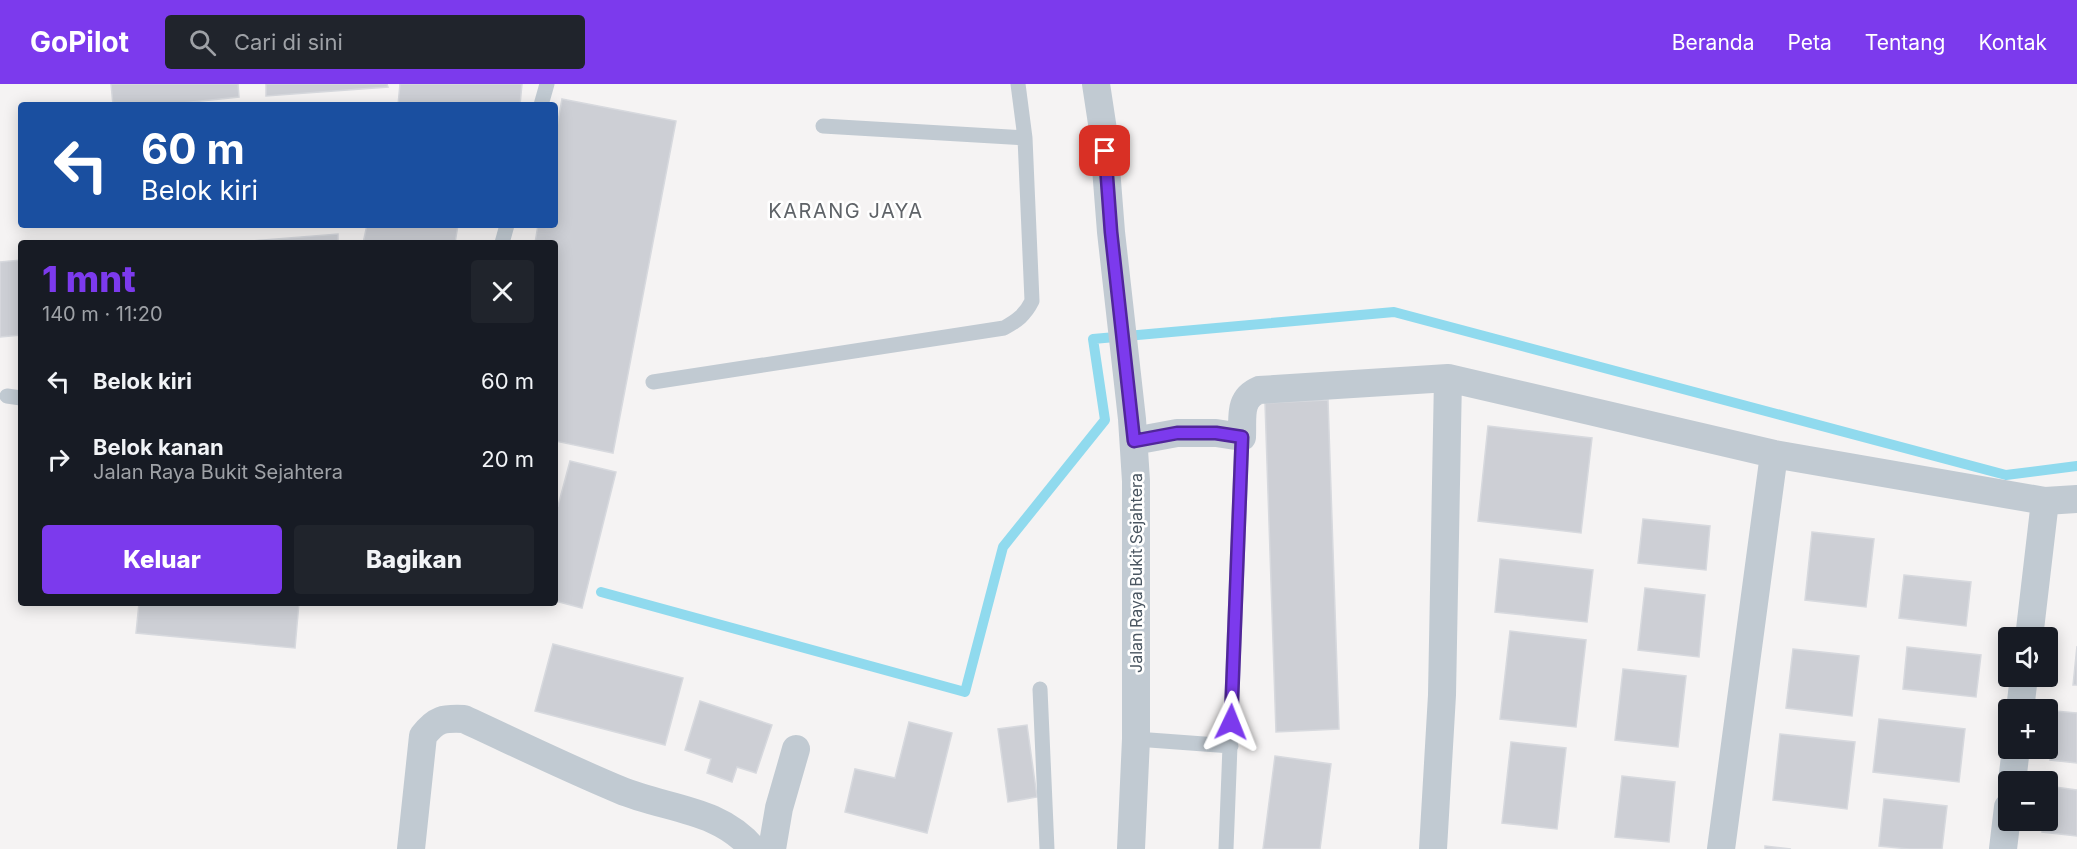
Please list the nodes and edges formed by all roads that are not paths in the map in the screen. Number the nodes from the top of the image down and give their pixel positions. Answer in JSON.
{"nodes":[{"id":1,"x":547,"y":84,"type":"edge"},
{"id":2,"x":1018,"y":84,"type":"edge"},
{"id":3,"x":1096,"y":84,"type":"edge"},
{"id":4,"x":542,"y":102,"type":"edge"},
{"id":5,"x":823,"y":126,"type":"dead end"},
{"id":6,"x":1025,"y":138,"type":"junction"},
{"id":7,"x":1448,"y":378,"type":"junction"},
{"id":8,"x":653,"y":382,"type":"dead end"},
{"id":9,"x":1133,"y":430,"type":"junction"},
{"id":10,"x":1242,"y":437,"type":"junction"},
{"id":11,"x":1774,"y":454,"type":"junction"},
{"id":12,"x":2077,"y":499,"type":"edge"},
{"id":13,"x":2045,"y":501,"type":"junction"},
{"id":14,"x":2030,"y":627,"type":"edge"},
{"id":15,"x":1041,"y":689,"type":"dead end"},
{"id":16,"x":1136,"y":740,"type":"junction"},
{"id":17,"x":1231,"y":746,"type":"junction"},
{"id":18,"x":796,"y":749,"type":"dead end"},
{"id":19,"x":2006,"y":831,"type":"edge"},
{"id":20,"x":411,"y":849,"type":"edge"},
{"id":21,"x":753,"y":849,"type":"edge"},
{"id":22,"x":772,"y":849,"type":"edge"},
{"id":23,"x":1047,"y":849,"type":"edge"},
{"id":24,"x":1131,"y":849,"type":"edge"},
{"id":25,"x":1226,"y":849,"type":"edge"},
{"id":26,"x":1433,"y":849,"type":"edge"},
{"id":27,"x":1721,"y":849,"type":"edge"},
{"id":28,"x":2004,"y":849,"type":"edge"}],
"edges":[{"from":1,"to":4,"type":"lane"},
{"from":2,"to":6,"type":"lane"},
{"from":3,"to":9,"type":"street","name":"Jalan Raya Bukit Sejahtera"},
{"from":5,"to":6,"type":"lane"},
{"from":6,"to":8,"type":"lane"},
{"from":7,"to":10,"type":"street"},
{"from":7,"to":11,"type":"street"},
{"from":7,"to":26,"type":"street"},
{"from":9,"to":10,"type":"street"},
{"from":9,"to":16,"type":"street","name":"Jalan Raya Bukit Sejahtera"},
{"from":10,"to":17,"type":"lane"},
{"from":11,"to":13,"type":"street"},
{"from":11,"to":27,"type":"street"},
{"from":12,"to":13,"type":"street"},
{"from":13,"to":14,"type":"street"},
{"from":15,"to":23,"type":"lane"},
{"from":16,"to":17,"type":"lane"},
{"from":16,"to":24,"type":"street","name":"Jalan Raya Bukit Sejahtera"},
{"from":17,"to":25,"type":"lane"},
{"from":18,"to":22,"type":"street"},
{"from":19,"to":28,"type":"street"},
{"from":20,"to":21,"type":"street"}]}
